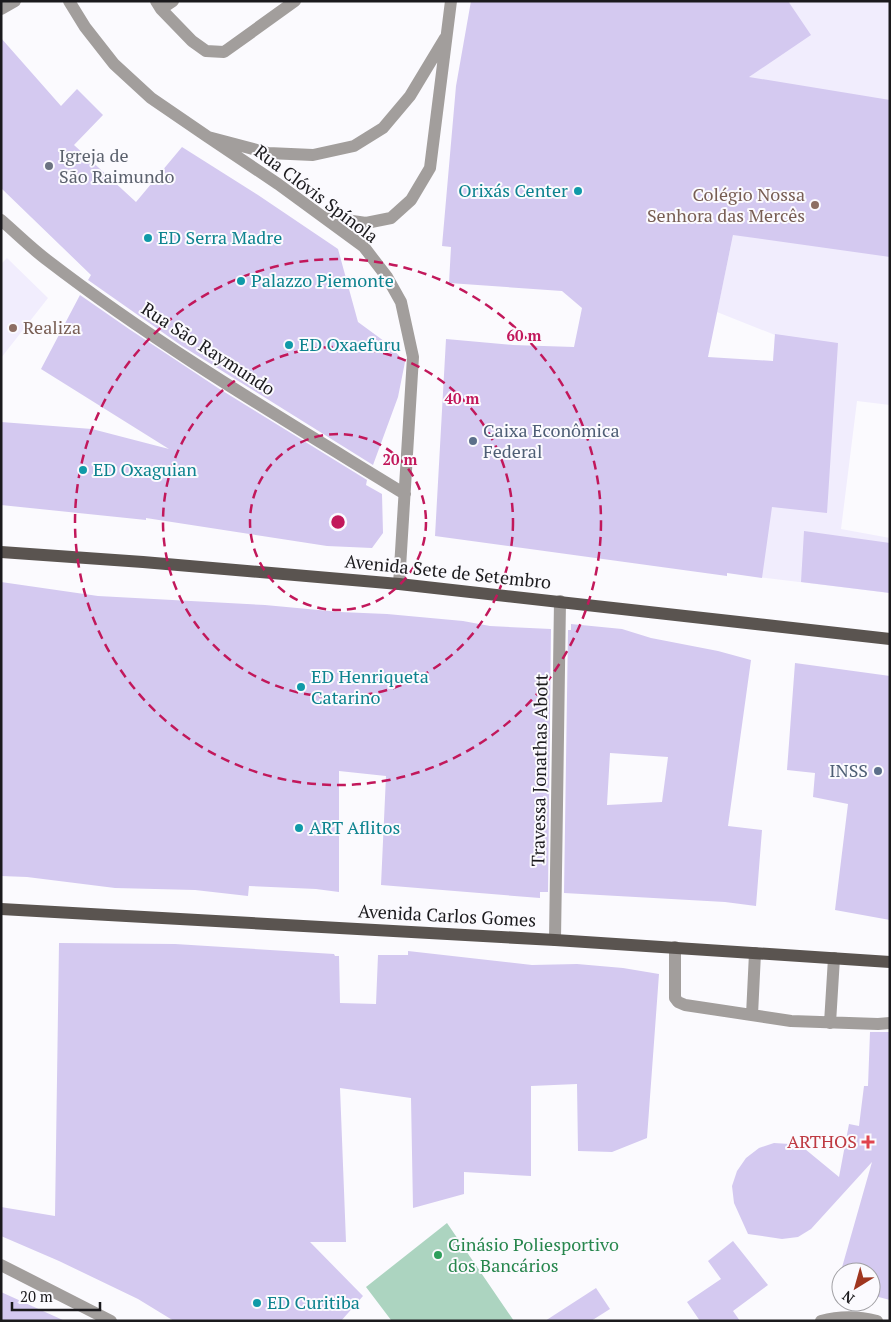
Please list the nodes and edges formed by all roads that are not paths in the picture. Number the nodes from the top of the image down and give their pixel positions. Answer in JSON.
{"nodes":[{"id":1,"x":15,"y":1,"type":"edge"},
{"id":2,"x":69,"y":1,"type":"edge"},
{"id":3,"x":173,"y":1,"type":"edge"},
{"id":4,"x":295,"y":1,"type":"edge"},
{"id":5,"x":450,"y":1,"type":"edge"},
{"id":6,"x":159,"y":5,"type":"edge"},
{"id":7,"x":1,"y":9,"type":"edge"},
{"id":8,"x":445,"y":38,"type":"junction"},
{"id":9,"x":208,"y":137,"type":"junction"},
{"id":10,"x":323,"y":217,"type":"junction"},
{"id":11,"x":1,"y":220,"type":"edge"},
{"id":12,"x":405,"y":494,"type":"junction"},
{"id":13,"x":1,"y":552,"type":"edge"},
{"id":14,"x":399,"y":584,"type":"junction"},
{"id":15,"x":560,"y":601,"type":"junction"},
{"id":16,"x":890,"y":639,"type":"edge"},
{"id":17,"x":1,"y":909,"type":"edge"},
{"id":18,"x":555,"y":940,"type":"junction"},
{"id":19,"x":675,"y":948,"type":"junction"},
{"id":20,"x":755,"y":953,"type":"junction"},
{"id":21,"x":834,"y":958,"type":"junction"},
{"id":22,"x":890,"y":962,"type":"edge"},
{"id":23,"x":752,"y":1015,"type":"junction"},
{"id":24,"x":830,"y":1023,"type":"junction"},
{"id":25,"x":890,"y":1023,"type":"edge"},
{"id":26,"x":1,"y":1265,"type":"edge"},
{"id":27,"x":111,"y":1321,"type":"edge"},
{"id":28,"x":821,"y":1321,"type":"edge"},
{"id":29,"x":877,"y":1321,"type":"edge"}],
"edges":[{"from":1,"to":7,"type":"street"},
{"from":2,"to":9,"type":"street","name":"Rua Clóvis Spínola"},
{"from":3,"to":6,"type":"street"},
{"from":4,"to":6,"type":"street"},
{"from":5,"to":8,"type":"street"},
{"from":8,"to":9,"type":"street"},
{"from":8,"to":10,"type":"street"},
{"from":9,"to":10,"type":"street","name":"Rua Clóvis Spínola"},
{"from":10,"to":12,"type":"street","name":"Rua Clóvis Spínola"},
{"from":11,"to":12,"type":"street","name":"Rua São Raymundo"},
{"from":12,"to":14,"type":"street","name":"Rua Clóvis Spínola"},
{"from":13,"to":14,"type":"main road","name":"Avenida Sete de Setembro"},
{"from":14,"to":15,"type":"main road","name":"Avenida Sete de Setembro"},
{"from":15,"to":16,"type":"main road","name":"Avenida Sete de Setembro"},
{"from":15,"to":18,"type":"street","name":"Travessa Jonathas Abott"},
{"from":17,"to":18,"type":"main road","name":"Avenida Carlos Gomes"},
{"from":18,"to":19,"type":"main road","name":"Avenida Carlos Gomes"},
{"from":19,"to":20,"type":"main road","name":"Avenida Carlos Gomes"},
{"from":19,"to":23,"type":"street"},
{"from":20,"to":21,"type":"main road","name":"Avenida Carlos Gomes"},
{"from":20,"to":23,"type":"street"},
{"from":21,"to":22,"type":"main road","name":"Avenida Carlos Gomes"},
{"from":21,"to":24,"type":"street"},
{"from":23,"to":24,"type":"street"},
{"from":24,"to":25,"type":"street"},
{"from":26,"to":27,"type":"street"},
{"from":28,"to":29,"type":"street"}]}
